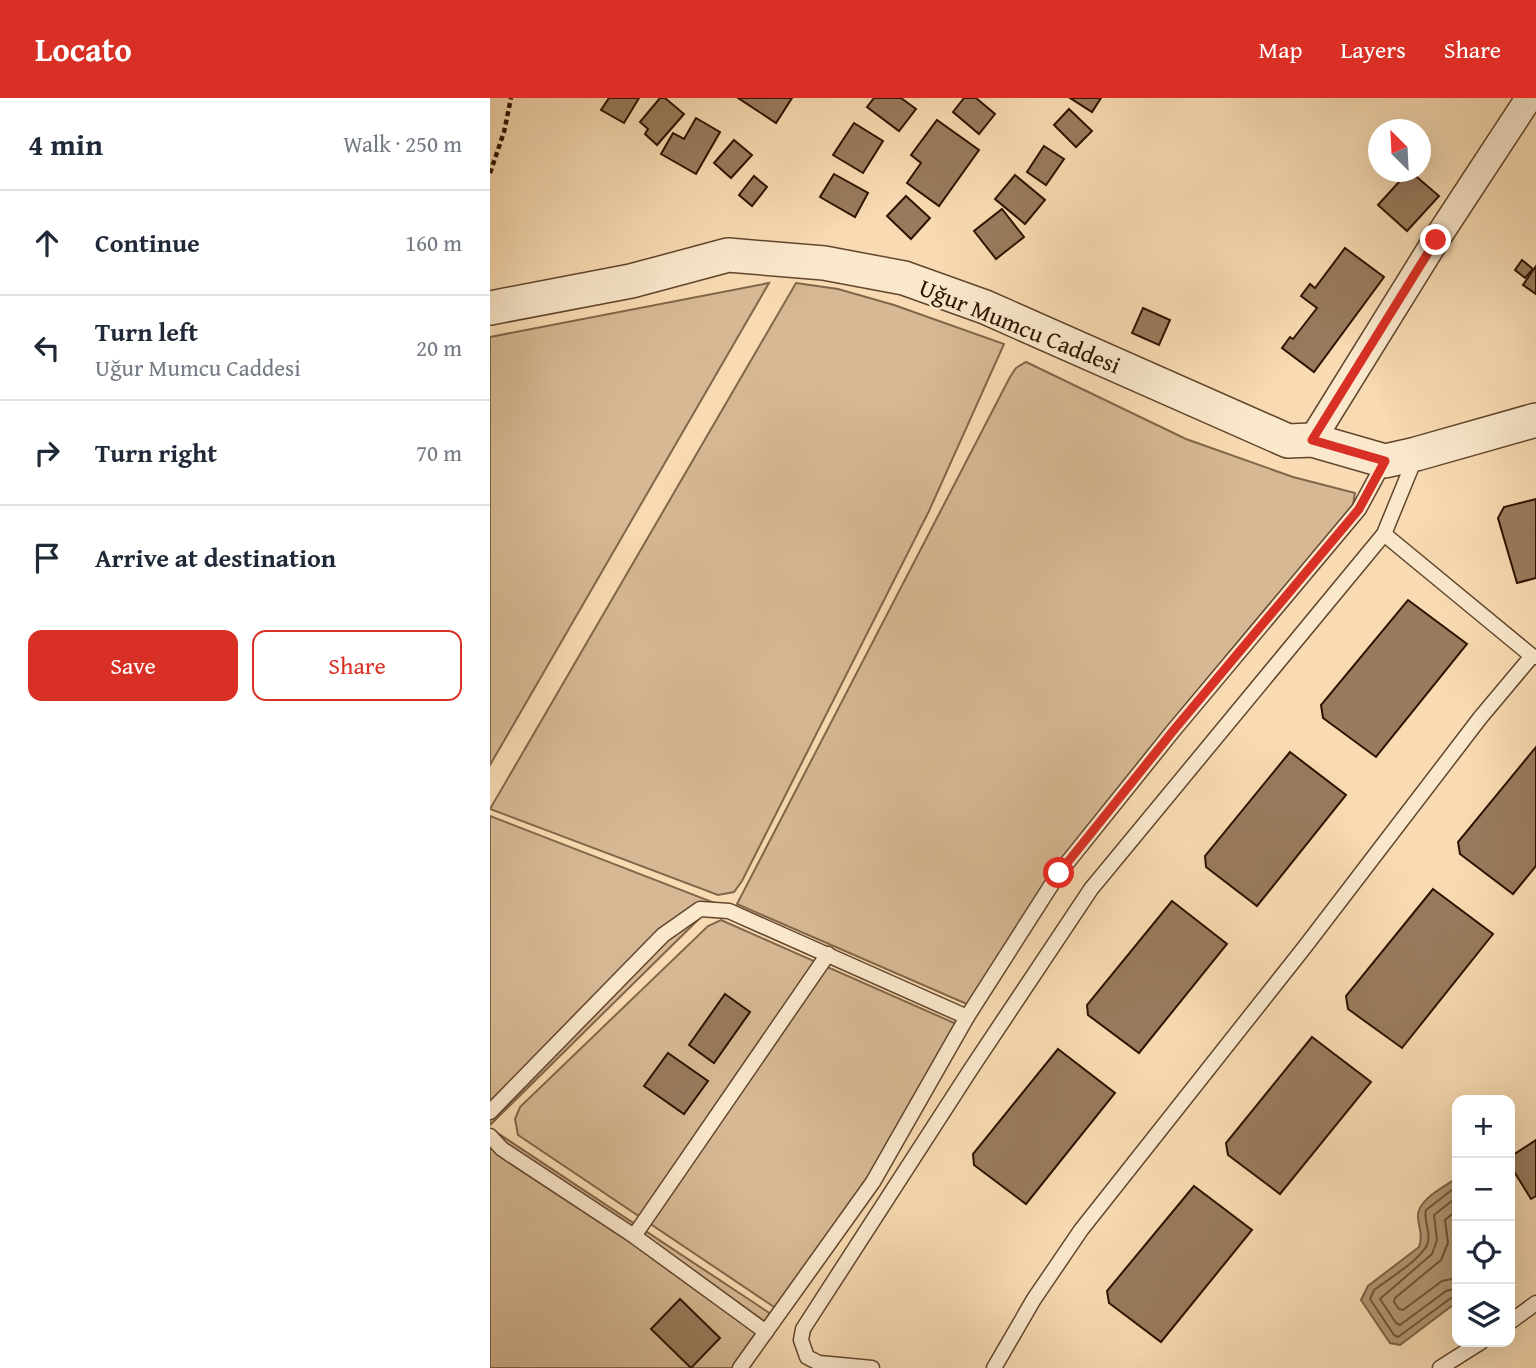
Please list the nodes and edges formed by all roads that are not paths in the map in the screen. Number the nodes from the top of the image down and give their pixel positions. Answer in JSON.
{"nodes":[{"id":1,"x":1530,"y":98,"type":"edge"},
{"id":2,"x":490,"y":308,"type":"edge"},
{"id":3,"x":1536,"y":420,"type":"edge"},
{"id":4,"x":1312,"y":440,"type":"junction"},
{"id":5,"x":1401,"y":458,"type":"junction"},
{"id":6,"x":1384,"y":534,"type":"junction"},
{"id":7,"x":1534,"y":657,"type":"edge"},
{"id":8,"x":828,"y":954,"type":"junction"},
{"id":9,"x":968,"y":1017,"type":"junction"},
{"id":10,"x":490,"y":1112,"type":"edge"},
{"id":11,"x":490,"y":1136,"type":"edge"},
{"id":12,"x":634,"y":1236,"type":"junction"},
{"id":13,"x":1536,"y":1303,"type":"edge"},
{"id":14,"x":1515,"y":1318,"type":"edge"},
{"id":15,"x":766,"y":1332,"type":"junction"},
{"id":16,"x":1473,"y":1347,"type":"edge"},
{"id":17,"x":740,"y":1368,"type":"edge"},
{"id":18,"x":872,"y":1368,"type":"edge"},
{"id":19,"x":995,"y":1368,"type":"edge"},
{"id":20,"x":1440,"y":1368,"type":"edge"}],
"edges":[{"from":1,"to":4,"type":"street"},
{"from":2,"to":4,"type":"street","name":"Uğur Mumcu Caddesi"},
{"from":3,"to":5,"type":"street"},
{"from":4,"to":5,"type":"street","name":"Uğur Mumcu Caddesi"},
{"from":5,"to":6,"type":"lane"},
{"from":5,"to":9,"type":"lane"},
{"from":6,"to":7,"type":"lane"},
{"from":6,"to":18,"type":"lane"},
{"from":7,"to":19,"type":"lane"},
{"from":8,"to":9,"type":"lane"},
{"from":8,"to":10,"type":"lane"},
{"from":8,"to":12,"type":"lane"},
{"from":9,"to":15,"type":"lane"},
{"from":11,"to":12,"type":"lane"},
{"from":12,"to":15,"type":"lane"},
{"from":13,"to":14,"type":"lane"},
{"from":15,"to":17,"type":"lane"},
{"from":16,"to":20,"type":"lane"}]}
